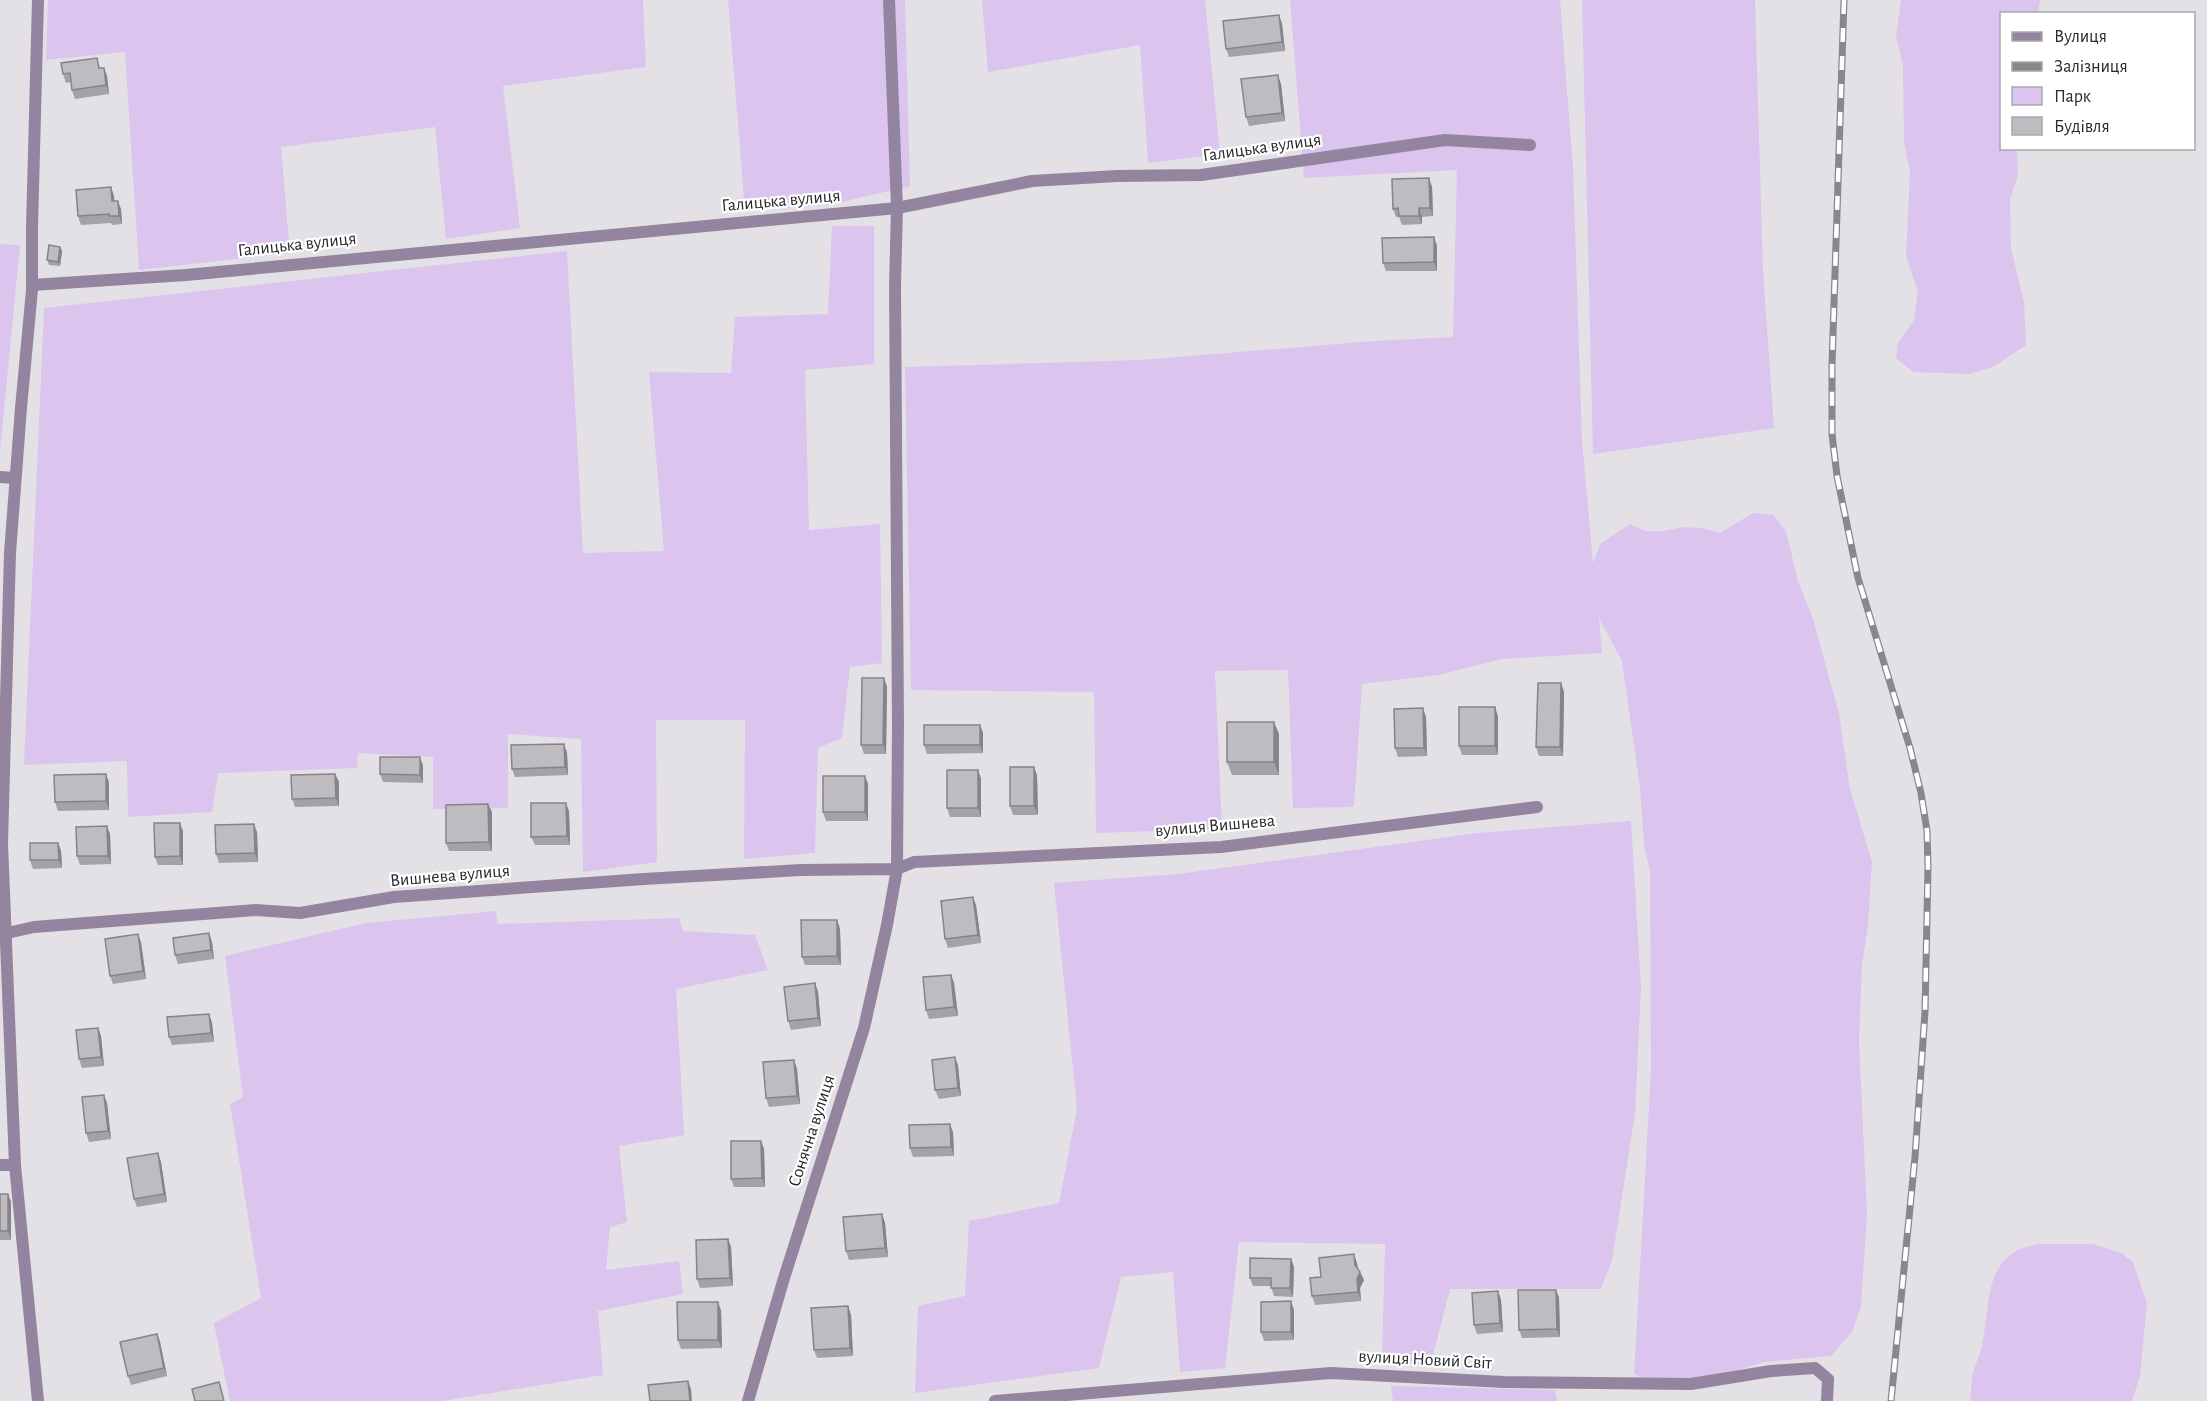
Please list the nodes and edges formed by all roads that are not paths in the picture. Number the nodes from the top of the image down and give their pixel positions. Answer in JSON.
{"nodes":[{"id":1,"x":889,"y":0,"type":"edge"},
{"id":2,"x":39,"y":4,"type":"edge"},
{"id":3,"x":1530,"y":145,"type":"dead end"},
{"id":4,"x":897,"y":208,"type":"junction"},
{"id":5,"x":32,"y":285,"type":"junction"},
{"id":6,"x":0,"y":477,"type":"edge"},
{"id":7,"x":15,"y":478,"type":"junction"},
{"id":8,"x":1536,"y":807,"type":"dead end"},
{"id":9,"x":897,"y":869,"type":"junction"},
{"id":10,"x":7,"y":933,"type":"junction"},
{"id":11,"x":15,"y":1165,"type":"junction"},
{"id":12,"x":0,"y":1166,"type":"edge"},
{"id":13,"x":38,"y":1401,"type":"edge"},
{"id":14,"x":748,"y":1401,"type":"edge"},
{"id":15,"x":995,"y":1401,"type":"edge"},
{"id":16,"x":1827,"y":1401,"type":"edge"}],
"edges":[{"from":1,"to":4,"type":"street","name":"Сонячна вулиця"},
{"from":2,"to":5,"type":"street"},
{"from":3,"to":4,"type":"street","name":"Галицька вулиця"},
{"from":4,"to":5,"type":"street","name":"Галицька вулиця"},
{"from":4,"to":9,"type":"street","name":"Сонячна вулиця"},
{"from":5,"to":7,"type":"street"},
{"from":6,"to":7,"type":"street"},
{"from":7,"to":10,"type":"street"},
{"from":8,"to":9,"type":"street","name":"вулиця Вишнева"},
{"from":9,"to":10,"type":"street","name":"Вишнева вулиця"},
{"from":9,"to":14,"type":"street","name":"Сонячна вулиця"},
{"from":10,"to":11,"type":"street"},
{"from":11,"to":12,"type":"street"},
{"from":11,"to":13,"type":"street"},
{"from":15,"to":16,"type":"street","name":"вулиця Новий Світ"}]}
